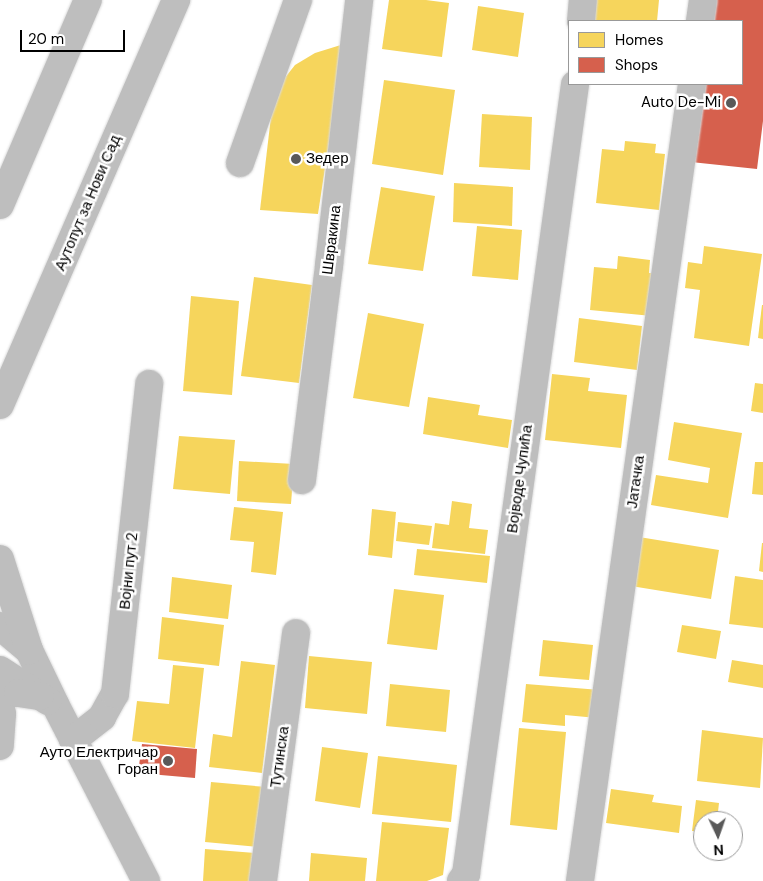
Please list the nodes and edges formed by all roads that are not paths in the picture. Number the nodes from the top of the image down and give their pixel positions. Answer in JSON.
{"nodes":[{"id":1,"x":88,"y":0,"type":"edge"},
{"id":2,"x":176,"y":0,"type":"edge"},
{"id":3,"x":298,"y":0,"type":"edge"},
{"id":4,"x":359,"y":0,"type":"edge"},
{"id":5,"x":584,"y":0,"type":"edge"},
{"id":6,"x":704,"y":0,"type":"edge"},
{"id":7,"x":581,"y":20,"type":"edge"},
{"id":8,"x":700,"y":20,"type":"edge"},
{"id":9,"x":575,"y":85,"type":"edge"},
{"id":10,"x":692,"y":85,"type":"edge"},
{"id":11,"x":240,"y":163,"type":"dead end"},
{"id":12,"x":0,"y":205,"type":"edge"},
{"id":13,"x":149,"y":384,"type":"dead end"},
{"id":14,"x":0,"y":405,"type":"edge"},
{"id":15,"x":302,"y":480,"type":"dead end"},
{"id":16,"x":0,"y":559,"type":"edge"},
{"id":17,"x":0,"y":626,"type":"edge"},
{"id":18,"x":296,"y":633,"type":"dead end"},
{"id":19,"x":29,"y":650,"type":"junction"},
{"id":20,"x":0,"y":670,"type":"edge"},
{"id":21,"x":0,"y":693,"type":"edge"},
{"id":22,"x":48,"y":701,"type":"junction"},
{"id":23,"x":0,"y":703,"type":"edge"},
{"id":24,"x":73,"y":740,"type":"junction"},
{"id":25,"x":0,"y":746,"type":"edge"},
{"id":26,"x":463,"y":877,"type":"edge"},
{"id":27,"x":146,"y":881,"type":"edge"},
{"id":28,"x":264,"y":881,"type":"edge"},
{"id":29,"x":580,"y":881,"type":"edge"}],
"edges":[{"from":1,"to":12,"type":"street"},
{"from":2,"to":14,"type":"street","name":"Аутопут за Нови Сад"},
{"from":3,"to":11,"type":"street"},
{"from":4,"to":15,"type":"street","name":"Швракина"},
{"from":5,"to":7,"type":"street"},
{"from":6,"to":8,"type":"street"},
{"from":9,"to":26,"type":"street","name":"Војводе Чупића"},
{"from":10,"to":29,"type":"street","name":"Јатачка"},
{"from":13,"to":24,"type":"street","name":"Војни пут 2"},
{"from":16,"to":19,"type":"street"},
{"from":17,"to":19,"type":"street"},
{"from":18,"to":28,"type":"street","name":"Тутинска"},
{"from":19,"to":22,"type":"street"},
{"from":20,"to":22,"type":"street"},
{"from":21,"to":22,"type":"street"},
{"from":22,"to":24,"type":"street"},
{"from":23,"to":25,"type":"street"},
{"from":24,"to":27,"type":"street"}]}
